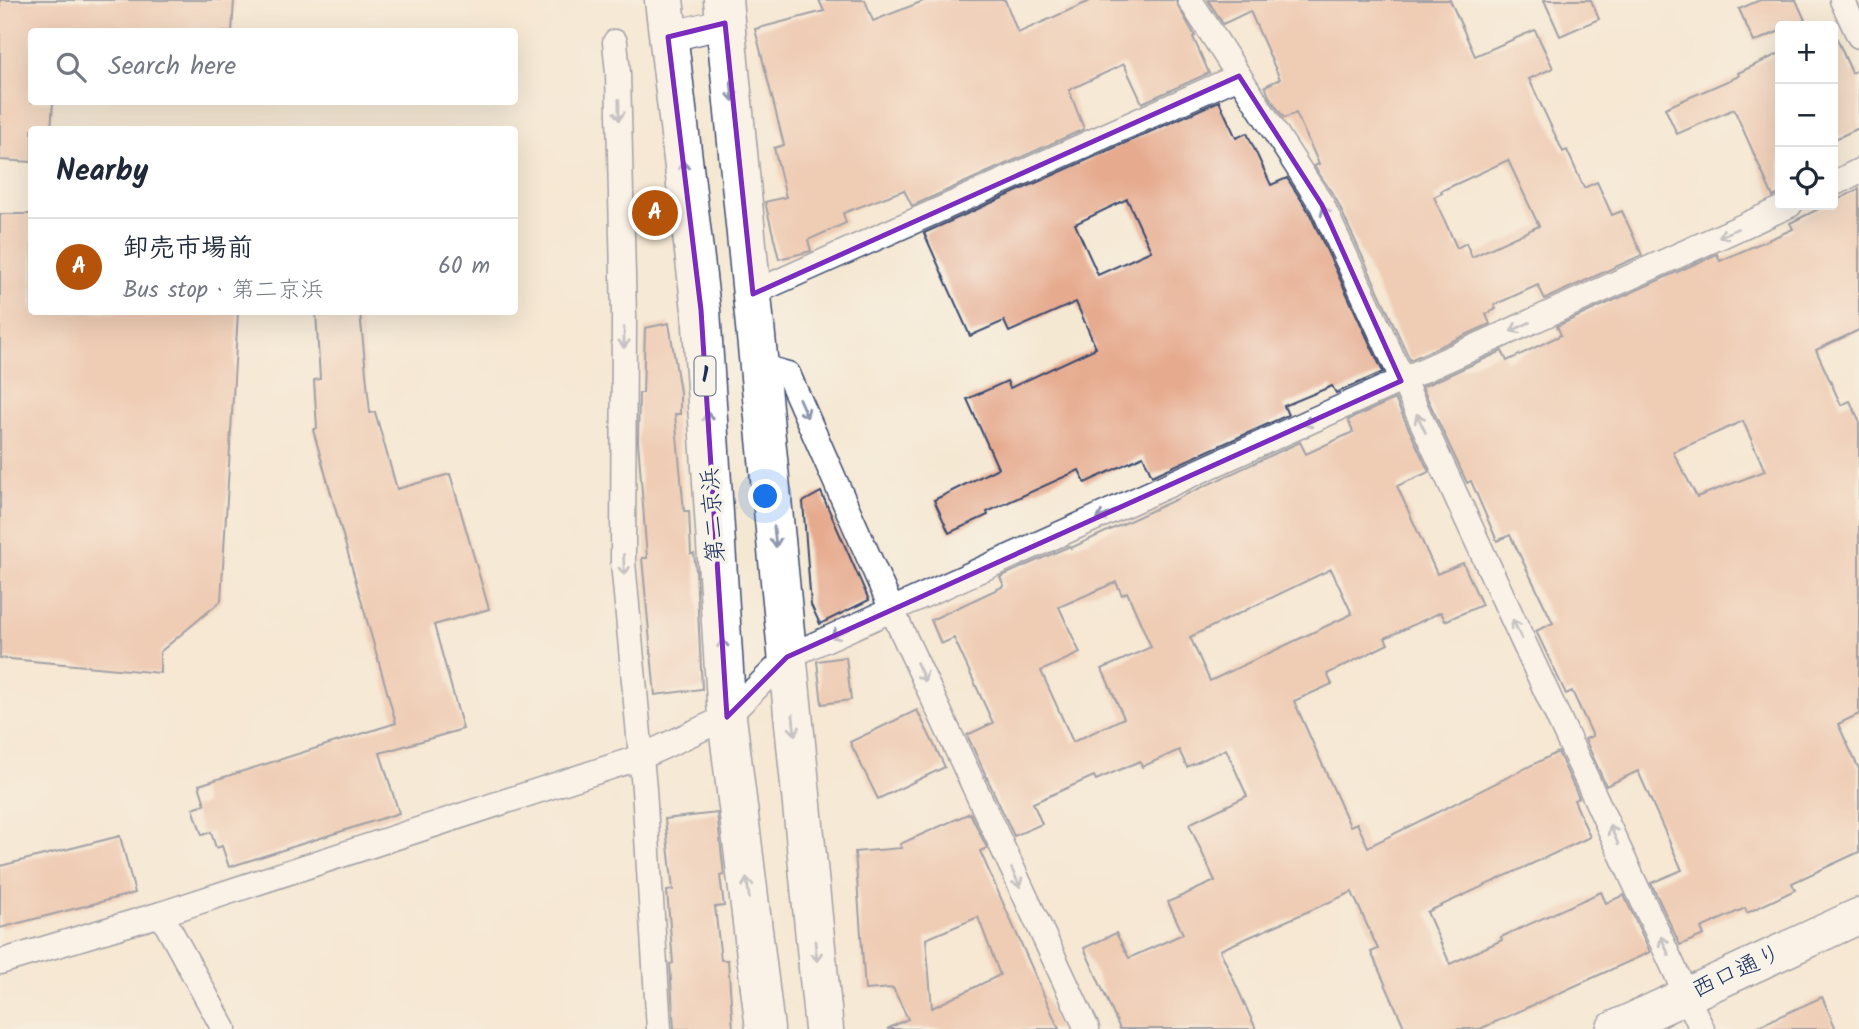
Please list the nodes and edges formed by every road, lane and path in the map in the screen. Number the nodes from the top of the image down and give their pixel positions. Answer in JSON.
{"nodes":[{"id":1,"x":1190,"y":0,"type":"edge"},
{"id":2,"x":1842,"y":0,"type":"edge"},
{"id":3,"x":724,"y":11,"type":"edge"},
{"id":4,"x":666,"y":18,"type":"edge"},
{"id":5,"x":1859,"y":36,"type":"edge"},
{"id":6,"x":615,"y":42,"type":"dead end"},
{"id":7,"x":1239,"y":76,"type":"junction"},
{"id":8,"x":1859,"y":171,"type":"edge"},
{"id":9,"x":1838,"y":182,"type":"edge"},
{"id":10,"x":1779,"y":210,"type":"edge"},
{"id":11,"x":753,"y":293,"type":"junction"},
{"id":12,"x":759,"y":366,"type":"junction"},
{"id":13,"x":1401,"y":381,"type":"junction"},
{"id":14,"x":892,"y":610,"type":"junction"},
{"id":15,"x":787,"y":657,"type":"junction"},
{"id":16,"x":727,"y":717,"type":"junction"},
{"id":17,"x":641,"y":757,"type":"junction"},
{"id":18,"x":161,"y":914,"type":"junction"},
{"id":19,"x":1859,"y":916,"type":"edge"},
{"id":20,"x":0,"y":961,"type":"edge"},
{"id":21,"x":1687,"y":995,"type":"junction"},
{"id":22,"x":224,"y":1029,"type":"edge"},
{"id":23,"x":659,"y":1029,"type":"edge"},
{"id":24,"x":765,"y":1029,"type":"edge"},
{"id":25,"x":824,"y":1029,"type":"edge"},
{"id":26,"x":1087,"y":1029,"type":"edge"},
{"id":27,"x":1614,"y":1029,"type":"edge"},
{"id":28,"x":1702,"y":1029,"type":"edge"}],
"edges":[{"from":1,"to":7,"type":"street"},
{"from":2,"to":5,"type":"street"},
{"from":3,"to":4,"type":"street"},
{"from":3,"to":11,"type":"highway","one_way":true},
{"from":16,"to":4,"type":"highway","name":"第二京浜","number":"1","one_way":true},
{"from":6,"to":17,"type":"street","one_way":true},
{"from":7,"to":11,"type":"street"},
{"from":13,"to":7,"type":"street","one_way":true},
{"from":8,"to":9,"type":"street"},
{"from":10,"to":13,"type":"street","one_way":true},
{"from":11,"to":12,"type":"highway"},
{"from":12,"to":14,"type":"street","one_way":true},
{"from":12,"to":15,"type":"highway","one_way":true},
{"from":13,"to":14,"type":"street","one_way":true},
{"from":21,"to":13,"type":"street","one_way":true},
{"from":14,"to":15,"type":"street","one_way":true},
{"from":14,"to":26,"type":"street","one_way":true},
{"from":15,"to":16,"type":"street"},
{"from":15,"to":25,"type":"highway","one_way":true},
{"from":16,"to":17,"type":"street"},
{"from":24,"to":16,"type":"highway","name":"第二京浜","number":"1","one_way":true},
{"from":17,"to":18,"type":"street"},
{"from":17,"to":23,"type":"street"},
{"from":18,"to":20,"type":"street"},
{"from":18,"to":22,"type":"street"},
{"from":19,"to":21,"type":"main road","name":"西口通り"},
{"from":21,"to":27,"type":"main road","name":"西口通り"},
{"from":21,"to":28,"type":"street"}]}
